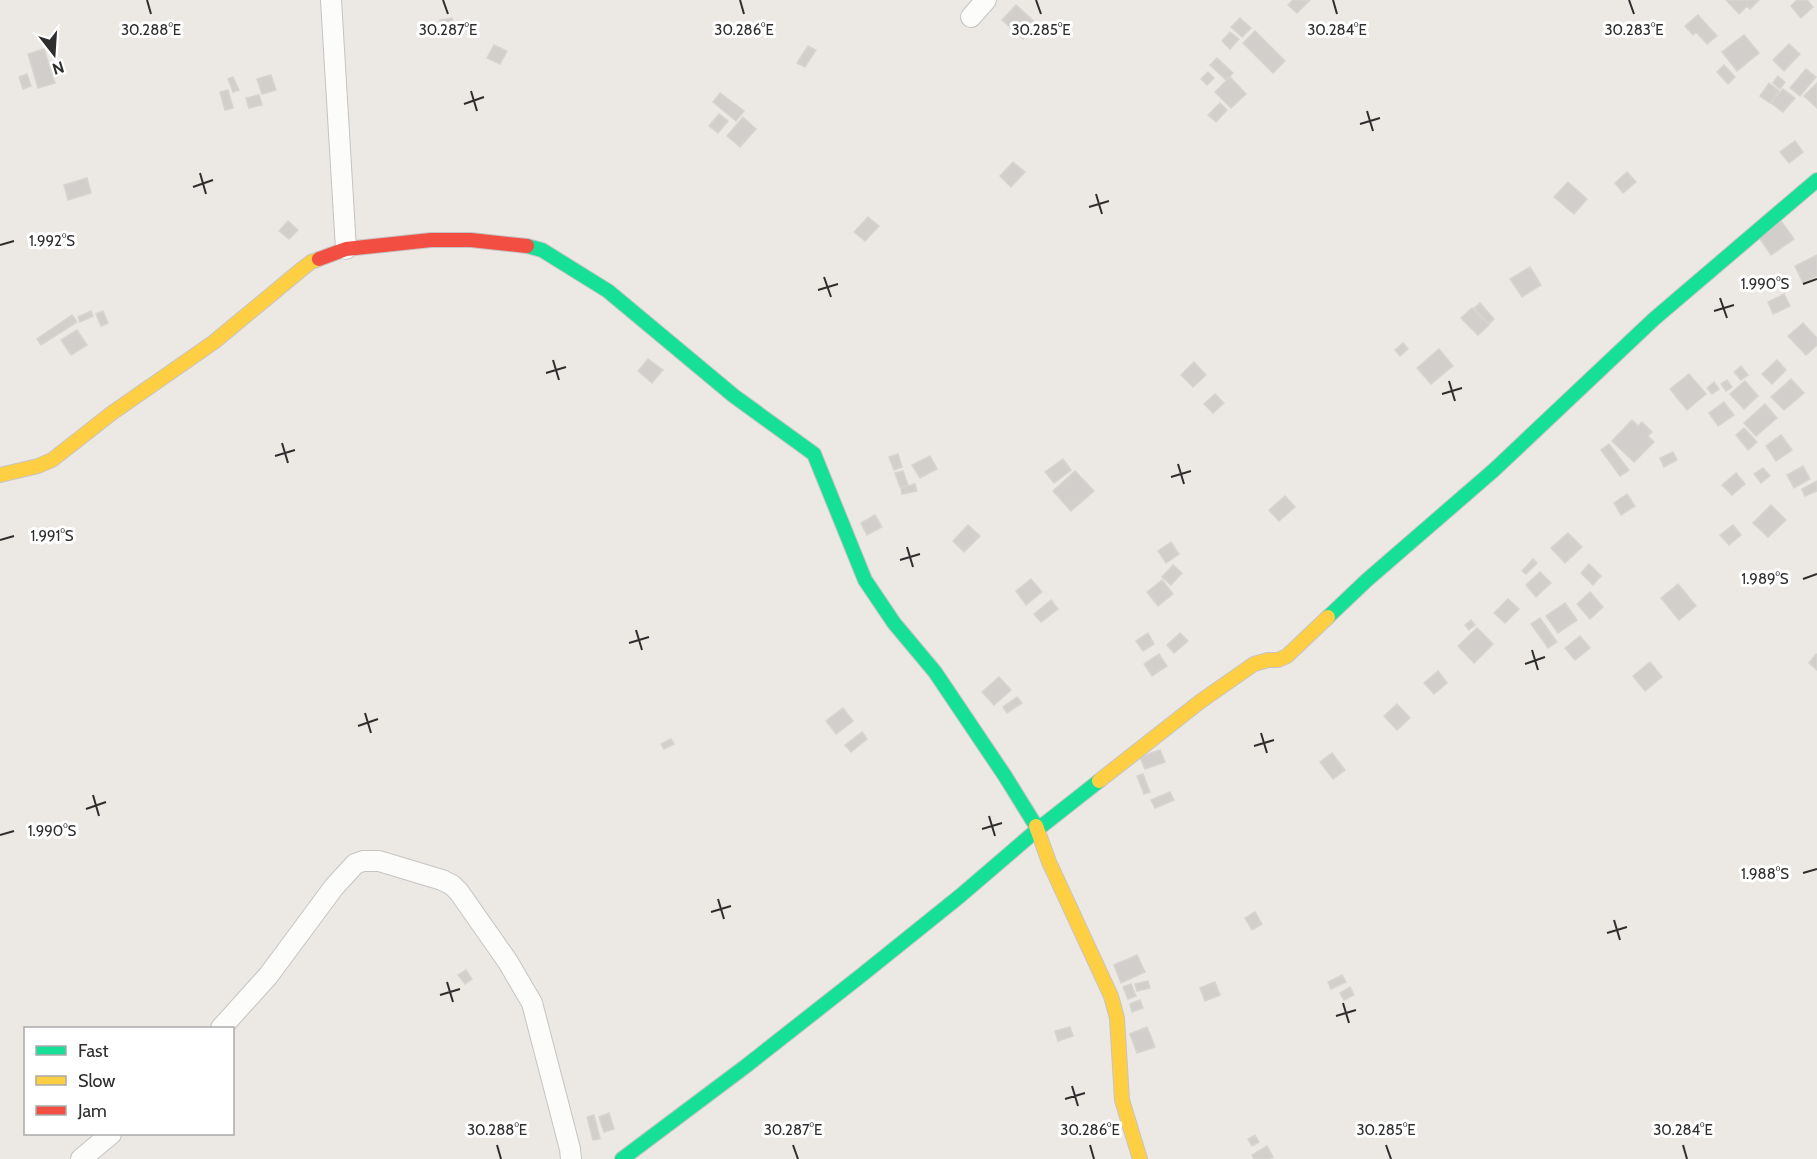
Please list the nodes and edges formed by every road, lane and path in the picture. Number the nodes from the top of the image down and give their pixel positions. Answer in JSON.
{"nodes":[{"id":1,"x":332,"y":0,"type":"edge"},
{"id":2,"x":986,"y":0,"type":"edge"},
{"id":3,"x":971,"y":17,"type":"dead end"},
{"id":4,"x":1817,"y":180,"type":"edge"},
{"id":5,"x":346,"y":249,"type":"junction"},
{"id":6,"x":0,"y":476,"type":"edge"},
{"id":7,"x":1038,"y":829,"type":"junction"},
{"id":8,"x":223,"y":1027,"type":"edge"},
{"id":9,"x":110,"y":1135,"type":"edge"},
{"id":10,"x":81,"y":1159,"type":"edge"},
{"id":11,"x":571,"y":1159,"type":"edge"},
{"id":12,"x":622,"y":1159,"type":"edge"},
{"id":13,"x":1140,"y":1159,"type":"edge"}],
"edges":[{"from":1,"to":5,"type":"street"},
{"from":2,"to":3,"type":"street"},
{"from":4,"to":7,"type":"street"},
{"from":5,"to":6,"type":"street"},
{"from":5,"to":7,"type":"street"},
{"from":7,"to":12,"type":"street"},
{"from":7,"to":13,"type":"street"},
{"from":8,"to":11,"type":"street"},
{"from":9,"to":10,"type":"street"}]}
